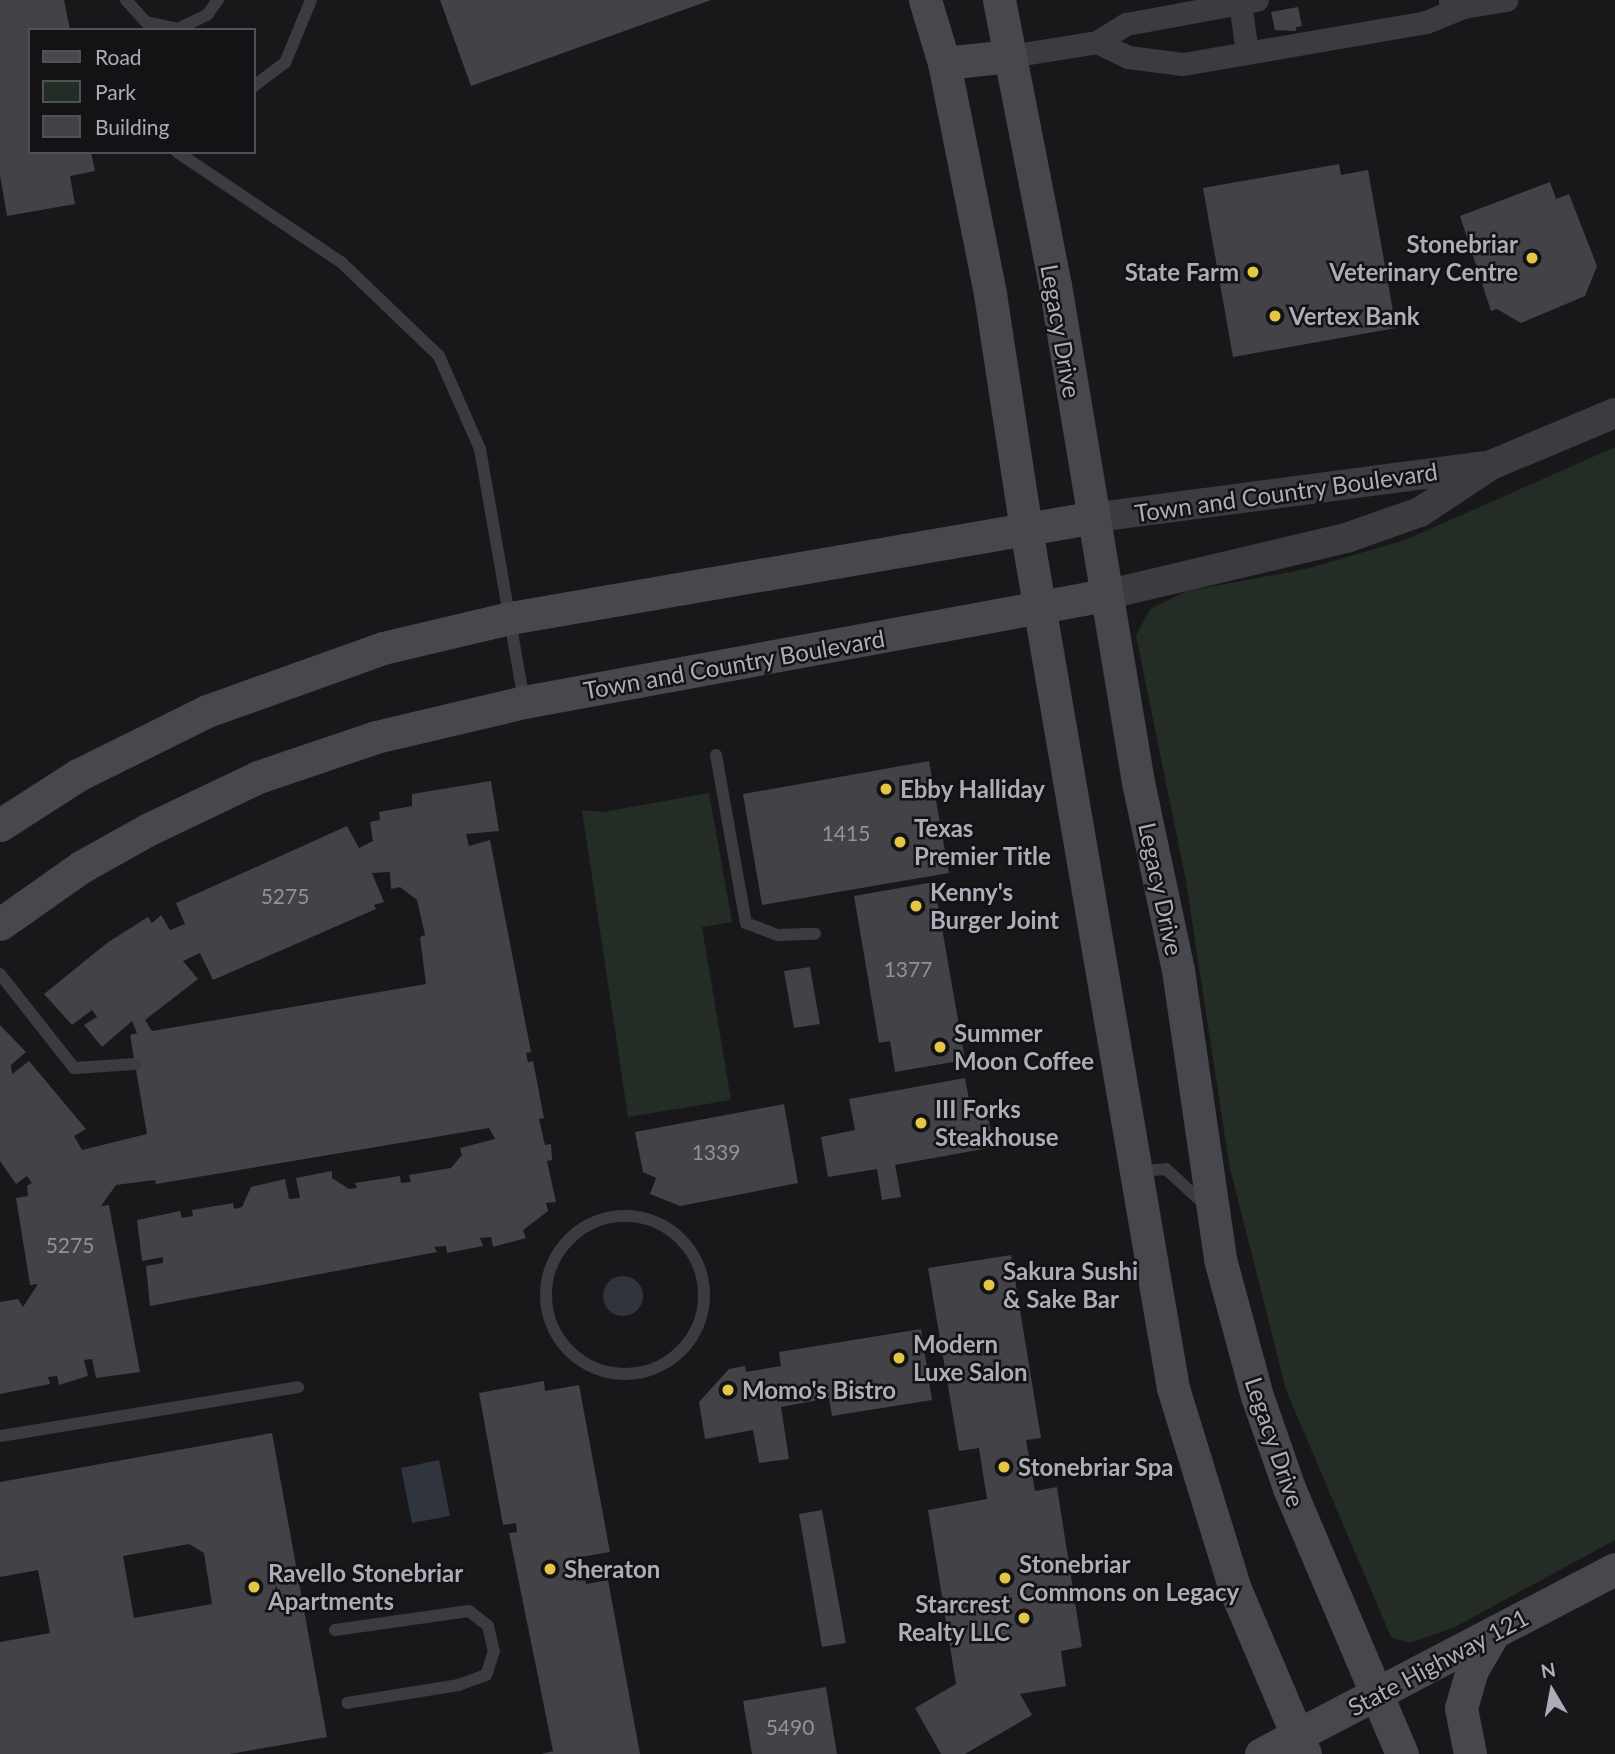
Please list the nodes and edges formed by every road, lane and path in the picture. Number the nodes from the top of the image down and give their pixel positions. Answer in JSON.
{"nodes":[{"id":1,"x":126,"y":0,"type":"edge"},
{"id":2,"x":218,"y":0,"type":"edge"},
{"id":3,"x":312,"y":0,"type":"edge"},
{"id":4,"x":925,"y":0,"type":"edge"},
{"id":5,"x":999,"y":0,"type":"edge"},
{"id":6,"x":1506,"y":0,"type":"edge"},
{"id":7,"x":1249,"y":1,"type":"edge"},
{"id":8,"x":1453,"y":3,"type":"edge"},
{"id":9,"x":143,"y":26,"type":"edge"},
{"id":10,"x":168,"y":28,"type":"edge"},
{"id":11,"x":1097,"y":42,"type":"junction"},
{"id":12,"x":1247,"y":53,"type":"junction"},
{"id":13,"x":1010,"y":56,"type":"junction"},
{"id":14,"x":944,"y":63,"type":"junction"},
{"id":15,"x":256,"y":85,"type":"edge"},
{"id":16,"x":180,"y":154,"type":"edge"},
{"id":17,"x":1615,"y":413,"type":"edge"},
{"id":18,"x":1491,"y":465,"type":"junction"},
{"id":19,"x":1090,"y":517,"type":"junction"},
{"id":20,"x":1026,"y":529,"type":"junction"},
{"id":21,"x":1105,"y":595,"type":"junction"},
{"id":22,"x":1040,"y":607,"type":"junction"},
{"id":23,"x":510,"y":618,"type":"junction"},
{"id":24,"x":524,"y":702,"type":"junction"},
{"id":25,"x":716,"y":755,"type":"dead end"},
{"id":26,"x":0,"y":825,"type":"edge"},
{"id":27,"x":0,"y":924,"type":"edge"},
{"id":28,"x":815,"y":934,"type":"dead end"},
{"id":29,"x":0,"y":974,"type":"edge"},
{"id":30,"x":135,"y":1064,"type":"dead end"},
{"id":31,"x":1137,"y":1171,"type":"junction"},
{"id":32,"x":610,"y":1217,"type":"joint"},
{"id":33,"x":1220,"y":1259,"type":"junction"},
{"id":34,"x":298,"y":1387,"type":"dead end"},
{"id":35,"x":0,"y":1436,"type":"edge"},
{"id":36,"x":1615,"y":1569,"type":"edge"},
{"id":37,"x":335,"y":1630,"type":"dead end"},
{"id":38,"x":1494,"y":1632,"type":"junction"},
{"id":39,"x":1378,"y":1696,"type":"junction"},
{"id":40,"x":347,"y":1703,"type":"dead end"},
{"id":41,"x":1301,"y":1745,"type":"edge"},
{"id":42,"x":1261,"y":1754,"type":"edge"},
{"id":43,"x":1402,"y":1754,"type":"edge"},
{"id":44,"x":1470,"y":1754,"type":"edge"}],
"edges":[{"from":1,"to":9,"type":"lane"},
{"from":2,"to":10,"type":"lane"},
{"from":3,"to":15,"type":"lane"},
{"from":4,"to":14,"type":"main road"},
{"from":5,"to":13,"type":"main road","name":"Legacy Drive"},
{"from":6,"to":8,"type":"street"},
{"from":7,"to":11,"type":"street"},
{"from":7,"to":12,"type":"street"},
{"from":8,"to":12,"type":"street"},
{"from":11,"to":12,"type":"street"},
{"from":11,"to":13,"type":"street"},
{"from":13,"to":14,"type":"main road"},
{"from":13,"to":19,"type":"main road","name":"Legacy Drive"},
{"from":14,"to":20,"type":"main road"},
{"from":16,"to":23,"type":"lane"},
{"from":17,"to":18,"type":"street","name":"Town and Country Boulevard"},
{"from":18,"to":19,"type":"street","name":"Town and Country Boulevard"},
{"from":18,"to":21,"type":"street","name":"Town and Country Boulevard"},
{"from":19,"to":20,"type":"main road","name":"Town and Country Boulevard"},
{"from":19,"to":21,"type":"main road","name":"Legacy Drive"},
{"from":20,"to":22,"type":"main road"},
{"from":20,"to":23,"type":"main road","name":"Town and Country Boulevard"},
{"from":21,"to":22,"type":"main road","name":"Town and Country Boulevard"},
{"from":21,"to":33,"type":"main road","name":"Legacy Drive"},
{"from":22,"to":24,"type":"main road","name":"Town and Country Boulevard"},
{"from":22,"to":31,"type":"main road"},
{"from":23,"to":24,"type":"lane"},
{"from":23,"to":26,"type":"main road","name":"Town and Country Boulevard"},
{"from":24,"to":27,"type":"main road","name":"Town and Country Boulevard"},
{"from":25,"to":28,"type":"lane"},
{"from":29,"to":30,"type":"lane"},
{"from":31,"to":33,"type":"lane"},
{"from":31,"to":41,"type":"main road"},
{"from":32,"to":32,"type":"lane"},
{"from":33,"to":39,"type":"main road","name":"Legacy Drive"},
{"from":34,"to":35,"type":"lane"},
{"from":36,"to":38,"type":"main road","name":"State Highway 121"},
{"from":37,"to":40,"type":"lane"},
{"from":38,"to":39,"type":"main road","name":"State Highway 121"},
{"from":38,"to":44,"type":"main road"},
{"from":39,"to":41,"type":"main road","name":"State Highway 121"},
{"from":39,"to":43,"type":"main road","name":"Legacy Drive"},
{"from":41,"to":42,"type":"main road","name":"State Highway 121"}]}
